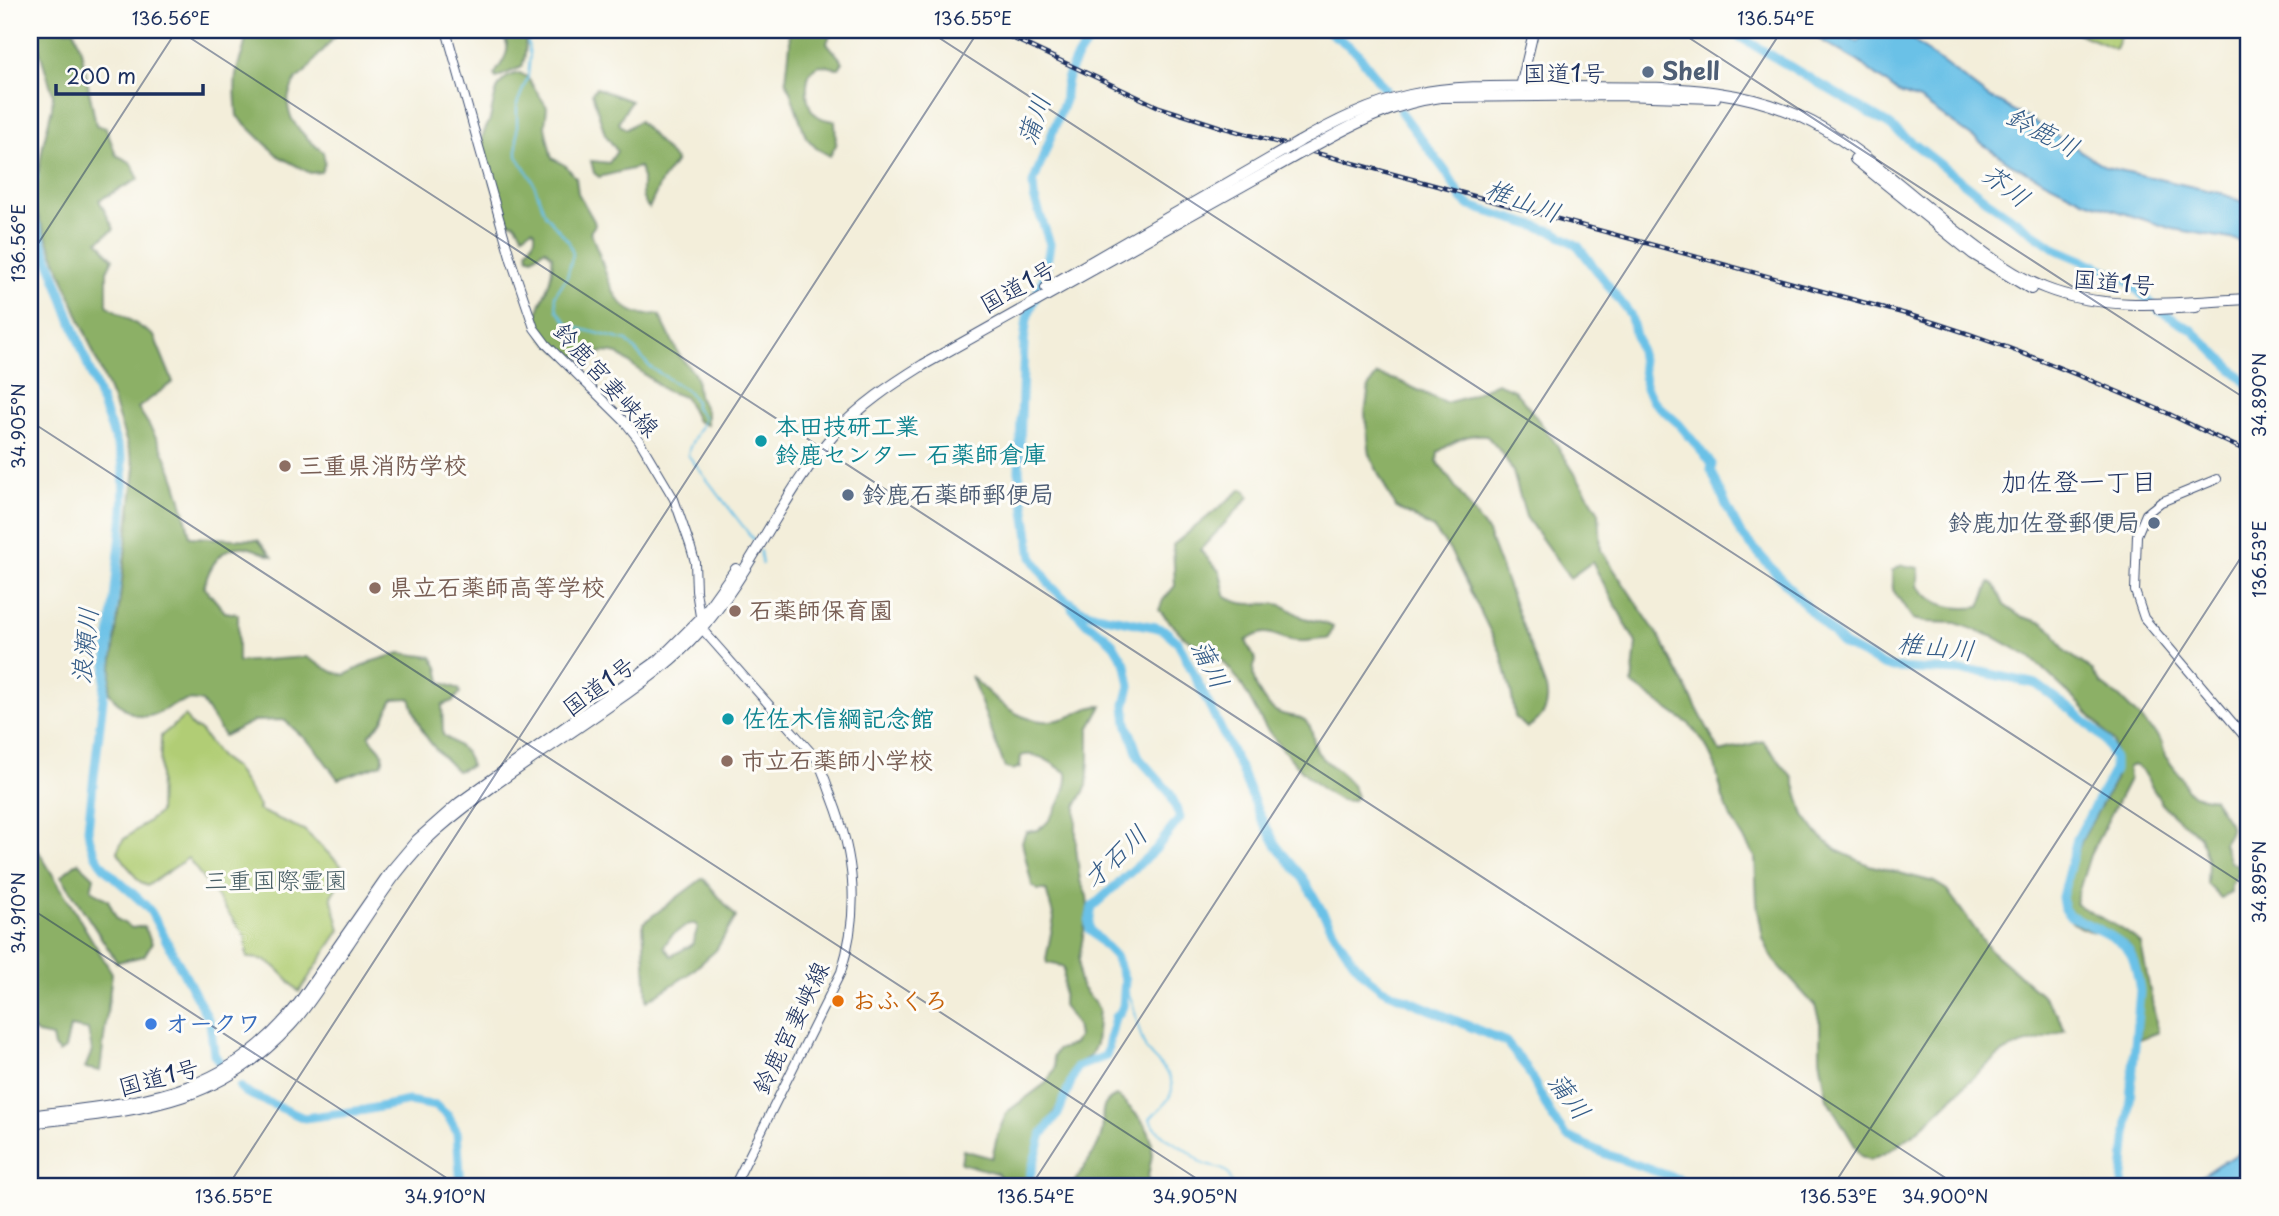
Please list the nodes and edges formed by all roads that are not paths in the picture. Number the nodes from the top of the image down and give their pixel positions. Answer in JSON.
{"nodes":[{"id":1,"x":446,"y":30,"type":"edge"},
{"id":2,"x":1534,"y":30,"type":"edge"},
{"id":3,"x":1519,"y":91,"type":"junction"},
{"id":4,"x":1942,"y":225,"type":"junction"},
{"id":5,"x":1051,"y":289,"type":"junction"},
{"id":6,"x":2249,"y":299,"type":"edge"},
{"id":7,"x":2176,"y":305,"type":"junction"},
{"id":8,"x":2249,"y":305,"type":"edge"},
{"id":9,"x":2217,"y":479,"type":"dead end"},
{"id":10,"x":702,"y":623,"type":"junction"},
{"id":11,"x":2249,"y":741,"type":"edge"},
{"id":12,"x":30,"y":1116,"type":"edge"},
{"id":13,"x":30,"y":1123,"type":"edge"},
{"id":14,"x":734,"y":1186,"type":"edge"}],
"edges":[{"from":1,"to":10,"type":"main road","name":"鈴鹿宮妻峡線"},
{"from":2,"to":3,"type":"main road"},
{"from":3,"to":4,"type":"highway","name":"国道1号"},
{"from":3,"to":5,"type":"highway","name":"国道1号","bridge":true},
{"from":3,"to":5,"type":"highway","name":"国道1号","bridge":true},
{"from":4,"to":7,"type":"highway","name":"国道1号"},
{"from":4,"to":7,"type":"highway","name":"国道1号"},
{"from":5,"to":10,"type":"highway","name":"国道1号"},
{"from":6,"to":7,"type":"highway","name":"国道1号"},
{"from":7,"to":8,"type":"highway","name":"国道1号"},
{"from":9,"to":11,"type":"main road"},
{"from":10,"to":12,"type":"highway","name":"国道1号"},
{"from":10,"to":13,"type":"highway","name":"国道1号"},
{"from":10,"to":14,"type":"main road","name":"鈴鹿宮妻峡線"}]}
